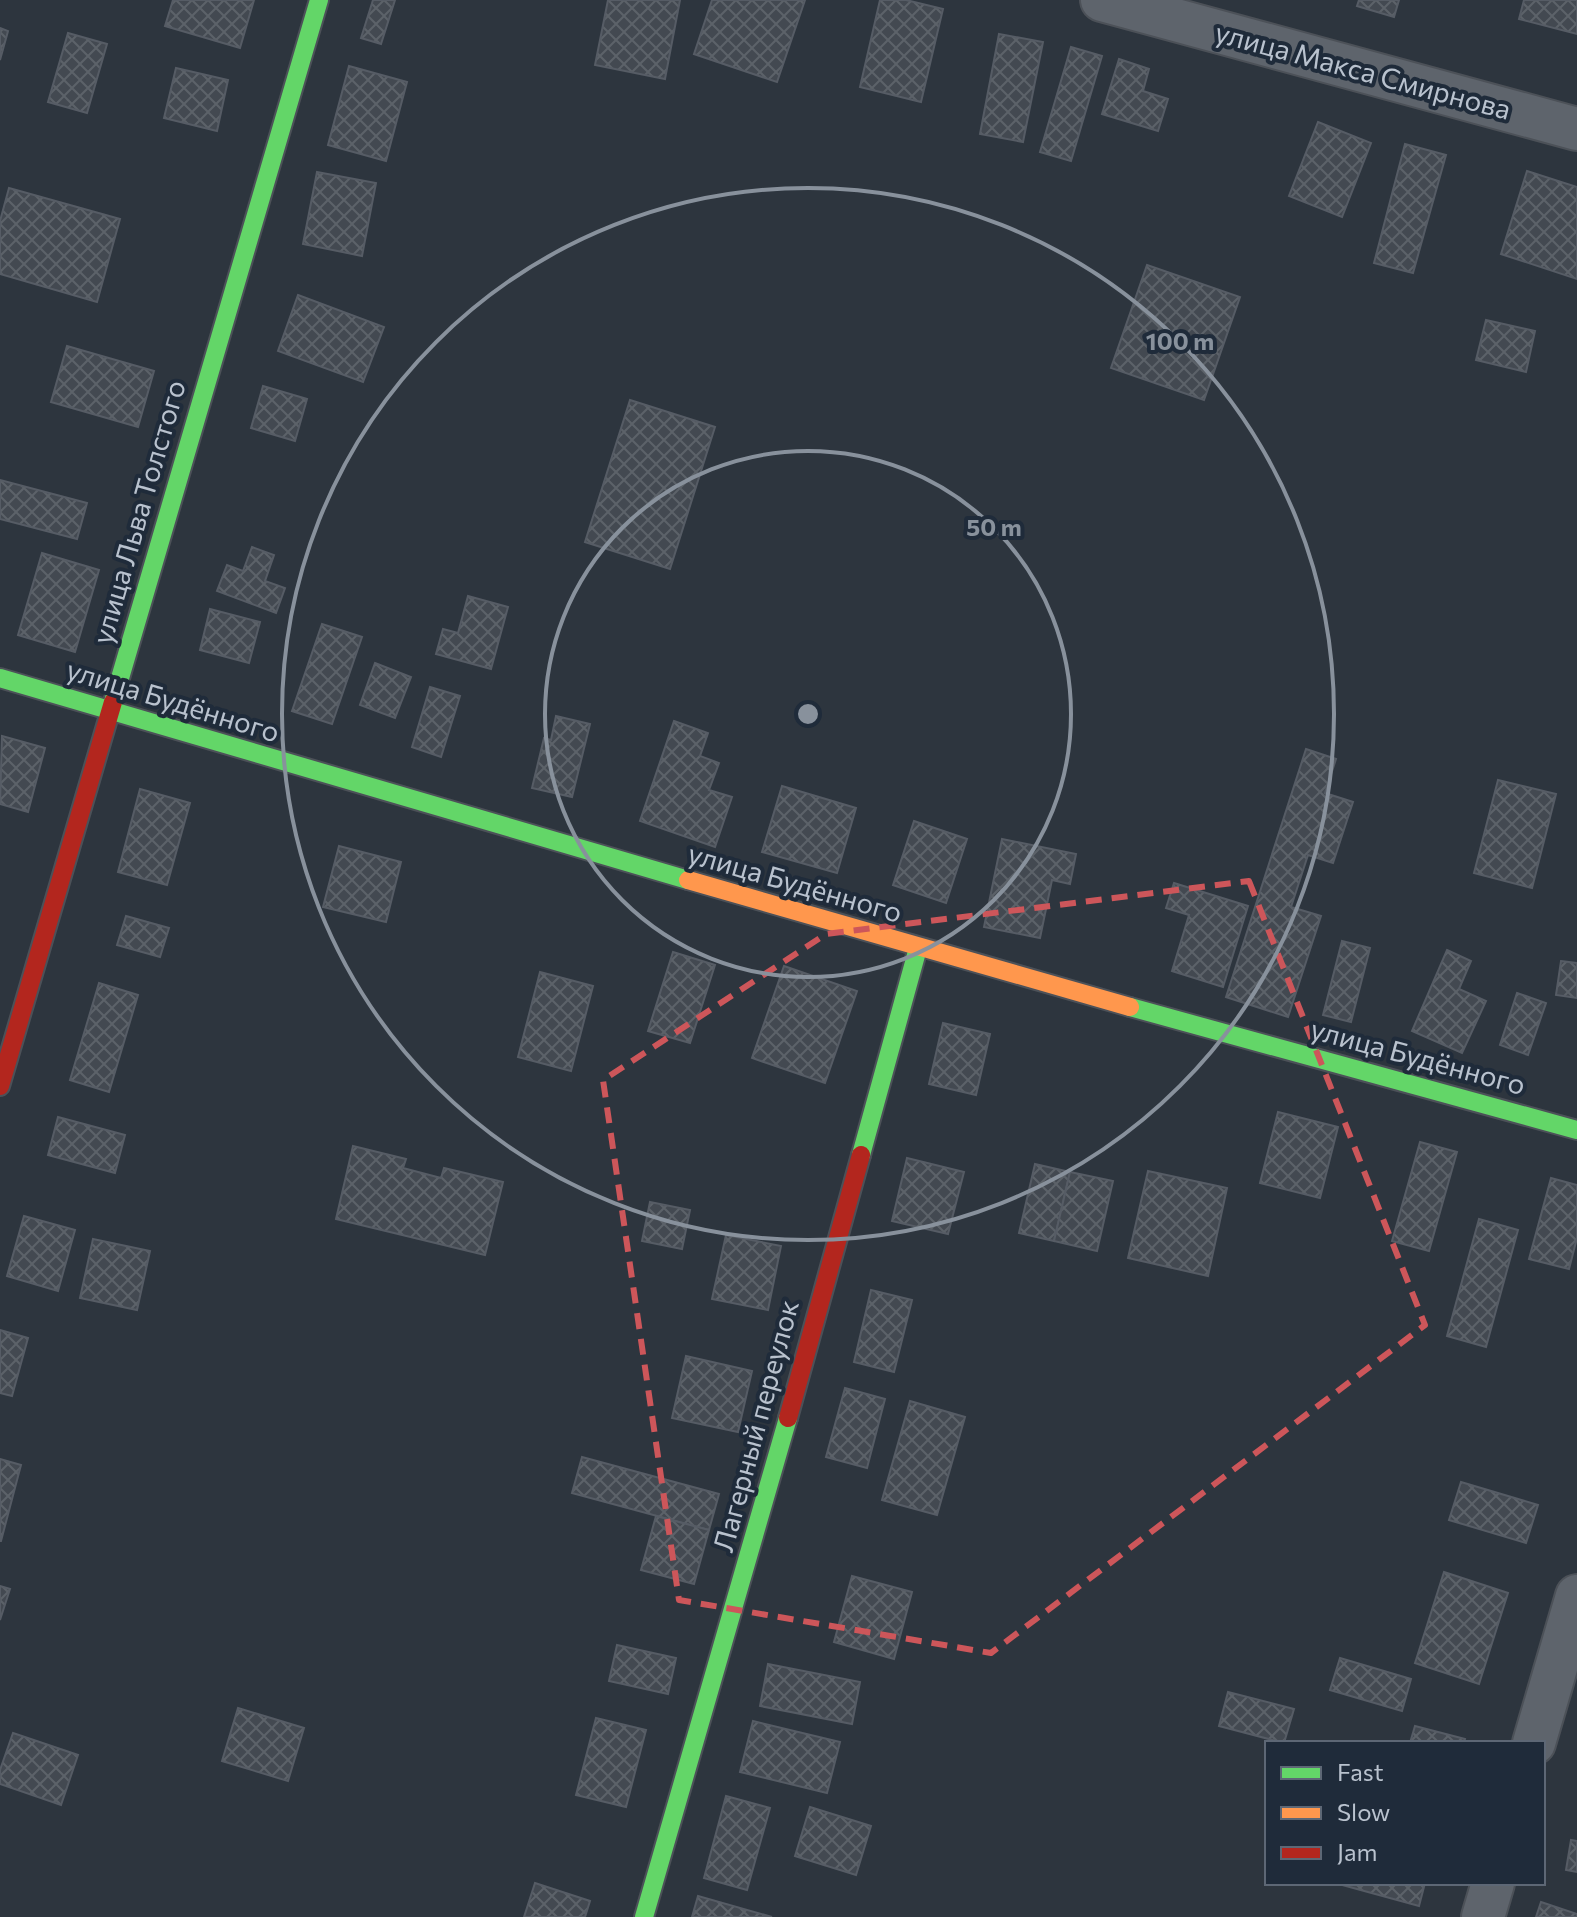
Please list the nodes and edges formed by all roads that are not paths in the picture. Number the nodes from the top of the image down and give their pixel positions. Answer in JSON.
{"nodes":[{"id":1,"x":319,"y":0,"type":"edge"},
{"id":2,"x":1102,"y":0,"type":"edge"},
{"id":3,"x":1577,"y":129,"type":"edge"},
{"id":4,"x":0,"y":678,"type":"edge"},
{"id":5,"x":109,"y":712,"type":"junction"},
{"id":6,"x":918,"y":948,"type":"junction"},
{"id":7,"x":0,"y":1086,"type":"edge"},
{"id":8,"x":1577,"y":1130,"type":"edge"},
{"id":9,"x":1577,"y":1596,"type":"edge"},
{"id":10,"x":1535,"y":1741,"type":"edge"},
{"id":11,"x":1492,"y":1885,"type":"edge"},
{"id":12,"x":644,"y":1917,"type":"edge"},
{"id":13,"x":1483,"y":1917,"type":"edge"}],
"edges":[{"from":1,"to":5,"type":"street","name":"улица Льва Толстого"},
{"from":2,"to":3,"type":"street","name":"улица Макса Смирнова"},
{"from":4,"to":5,"type":"street","name":"улица Будённого"},
{"from":5,"to":6,"type":"street","name":"улица Будённого"},
{"from":5,"to":7,"type":"street","name":"улица Льва Толстого"},
{"from":6,"to":8,"type":"street","name":"улица Будённого"},
{"from":6,"to":12,"type":"street","name":"Лагерный переулок"},
{"from":9,"to":10,"type":"street"},
{"from":11,"to":13,"type":"street"}]}
